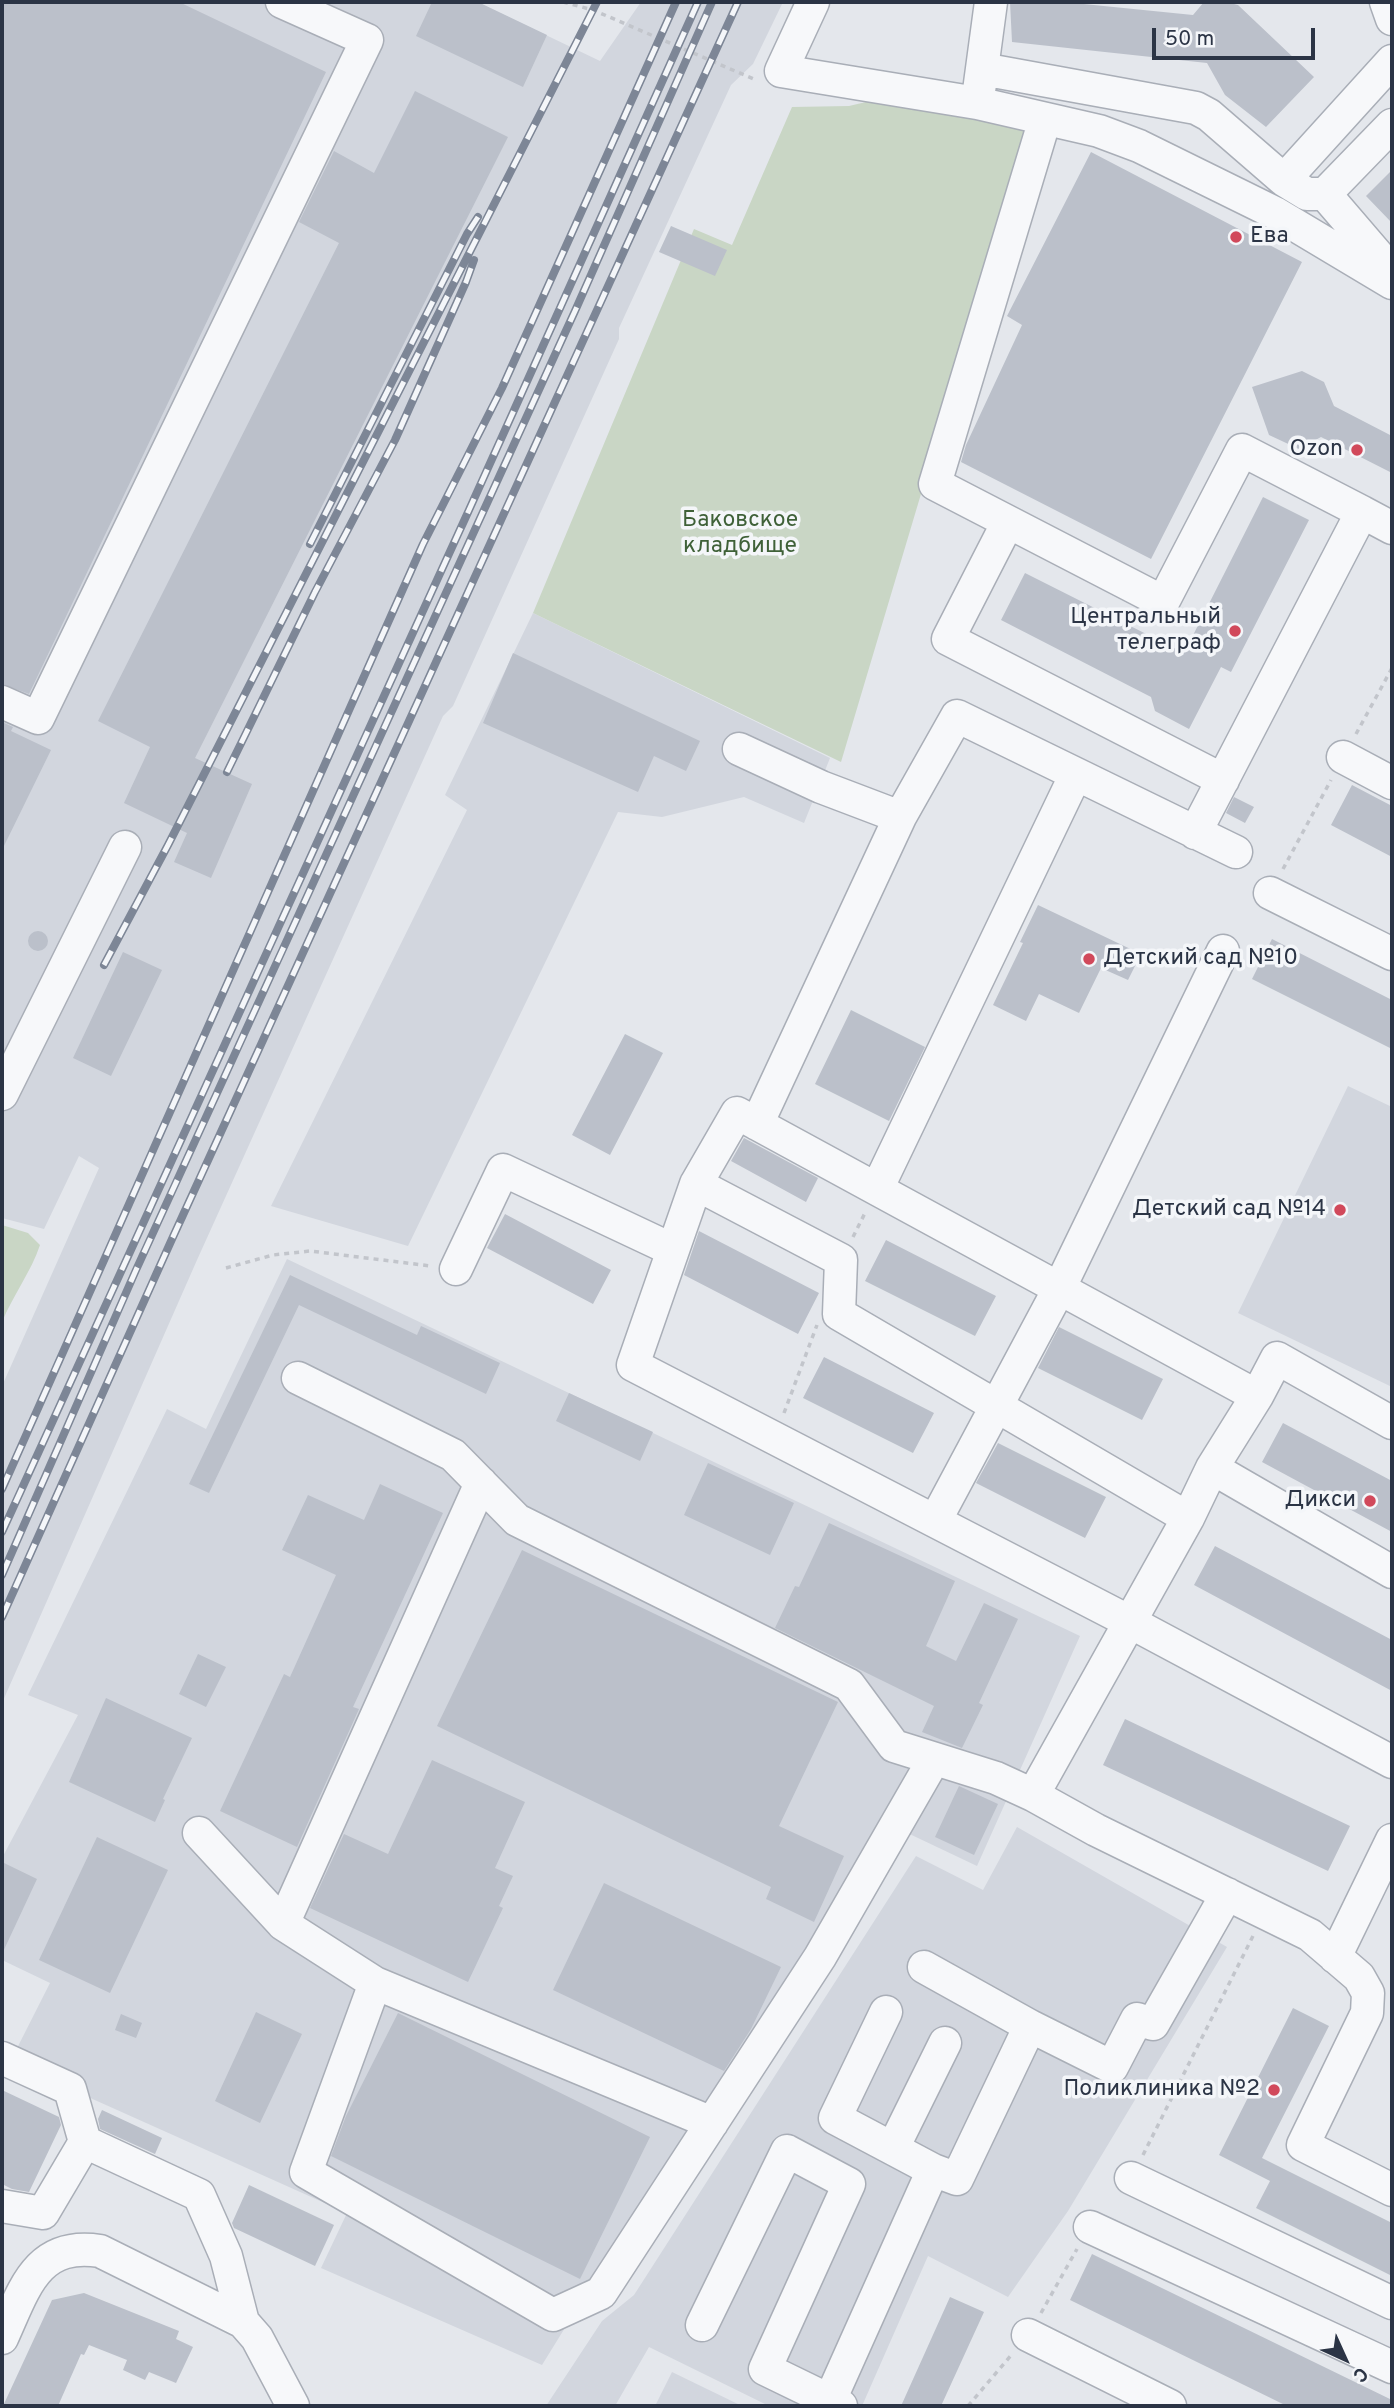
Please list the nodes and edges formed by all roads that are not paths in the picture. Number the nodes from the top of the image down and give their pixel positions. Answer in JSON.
{"nodes":[{"id":1,"x":282,"y":2,"type":"edge"},
{"id":2,"x":813,"y":2,"type":"edge"},
{"id":3,"x":990,"y":2,"type":"edge"},
{"id":4,"x":1385,"y":2,"type":"edge"},
{"id":5,"x":1392,"y":19,"type":"edge"},
{"id":6,"x":1392,"y":61,"type":"edge"},
{"id":7,"x":982,"y":69,"type":"junction"},
{"id":8,"x":977,"y":103,"type":"junction"},
{"id":9,"x":1045,"y":119,"type":"junction"},
{"id":10,"x":1392,"y":125,"type":"edge"},
{"id":11,"x":1284,"y":180,"type":"junction"},
{"id":12,"x":1325,"y":194,"type":"junction"},
{"id":13,"x":1392,"y":272,"type":"edge"},
{"id":14,"x":1392,"y":283,"type":"edge"},
{"id":15,"x":1362,"y":512,"type":"junction"},
{"id":16,"x":1008,"y":522,"type":"junction"},
{"id":17,"x":1392,"y":528,"type":"edge"},
{"id":18,"x":2,"y":702,"type":"edge"},
{"id":19,"x":739,"y":750,"type":"dead end"},
{"id":20,"x":1343,"y":757,"type":"dead end"},
{"id":21,"x":1076,"y":774,"type":"junction"},
{"id":22,"x":1223,"y":780,"type":"junction"},
{"id":23,"x":1392,"y":783,"type":"edge"},
{"id":24,"x":900,"y":817,"type":"junction"},
{"id":25,"x":1195,"y":833,"type":"junction"},
{"id":26,"x":125,"y":847,"type":"dead end"},
{"id":27,"x":1236,"y":852,"type":"dead end"},
{"id":28,"x":1270,"y":892,"type":"dead end"},
{"id":29,"x":1223,"y":951,"type":"dead end"},
{"id":30,"x":1392,"y":954,"type":"edge"},
{"id":31,"x":2,"y":1094,"type":"edge"},
{"id":32,"x":757,"y":1124,"type":"junction"},
{"id":33,"x":696,"y":1184,"type":"junction"},
{"id":34,"x":877,"y":1189,"type":"junction"},
{"id":35,"x":673,"y":1250,"type":"junction"},
{"id":36,"x":456,"y":1269,"type":"road end"},
{"id":37,"x":1059,"y":1289,"type":"junction"},
{"id":38,"x":298,"y":1378,"type":"dead end"},
{"id":39,"x":1256,"y":1396,"type":"junction"},
{"id":40,"x":997,"y":1406,"type":"junction"},
{"id":41,"x":1392,"y":1423,"type":"edge"},
{"id":42,"x":1212,"y":1468,"type":"junction"},
{"id":43,"x":481,"y":1483,"type":"junction"},
{"id":44,"x":1188,"y":1518,"type":"junction"},
{"id":45,"x":934,"y":1521,"type":"junction"},
{"id":46,"x":1392,"y":1572,"type":"edge"},
{"id":47,"x":1130,"y":1622,"type":"junction"},
{"id":48,"x":934,"y":1759,"type":"junction"},
{"id":49,"x":1392,"y":1762,"type":"edge"},
{"id":50,"x":1033,"y":1795,"type":"junction"},
{"id":51,"x":200,"y":1833,"type":"dead end"},
{"id":52,"x":1392,"y":1840,"type":"edge"},
{"id":53,"x":1227,"y":1894,"type":"junction"},
{"id":54,"x":283,"y":1924,"type":"junction"},
{"id":55,"x":1335,"y":1957,"type":"junction"},
{"id":56,"x":924,"y":1967,"type":"dead end"},
{"id":57,"x":375,"y":1983,"type":"junction"},
{"id":58,"x":886,"y":2012,"type":"dead end"},
{"id":59,"x":1030,"y":2026,"type":"junction"},
{"id":60,"x":945,"y":2043,"type":"dead end"},
{"id":61,"x":2,"y":2058,"type":"edge"},
{"id":62,"x":712,"y":2123,"type":"junction"},
{"id":63,"x":85,"y":2142,"type":"junction"},
{"id":64,"x":892,"y":2148,"type":"junction"},
{"id":65,"x":933,"y":2170,"type":"junction"},
{"id":66,"x":1131,"y":2178,"type":"road end"},
{"id":67,"x":1392,"y":2190,"type":"edge"},
{"id":68,"x":2,"y":2206,"type":"edge"},
{"id":69,"x":1090,"y":2227,"type":"road end"},
{"id":70,"x":1392,"y":2303,"type":"edge"},
{"id":71,"x":243,"y":2322,"type":"junction"},
{"id":72,"x":702,"y":2325,"type":"dead end"},
{"id":73,"x":1028,"y":2335,"type":"road end"},
{"id":74,"x":2,"y":2338,"type":"edge"},
{"id":75,"x":1392,"y":2367,"type":"edge"},
{"id":76,"x":836,"y":2403,"type":"edge"},
{"id":77,"x":293,"y":2406,"type":"edge"},
{"id":78,"x":1170,"y":2406,"type":"edge"}],
"edges":[{"from":1,"to":18,"type":"street"},
{"from":2,"to":8,"type":"street"},
{"from":3,"to":7,"type":"street"},
{"from":4,"to":5,"type":"street"},
{"from":6,"to":11,"type":"street"},
{"from":7,"to":8,"type":"street"},
{"from":7,"to":11,"type":"street"},
{"from":8,"to":9,"type":"street"},
{"from":9,"to":14,"type":"street"},
{"from":9,"to":16,"type":"street"},
{"from":10,"to":12,"type":"street"},
{"from":11,"to":12,"type":"street"},
{"from":12,"to":13,"type":"street"},
{"from":15,"to":16,"type":"street"},
{"from":15,"to":17,"type":"street"},
{"from":15,"to":22,"type":"street"},
{"from":16,"to":22,"type":"street"},
{"from":19,"to":24,"type":"street"},
{"from":20,"to":23,"type":"street"},
{"from":21,"to":24,"type":"street"},
{"from":21,"to":25,"type":"street"},
{"from":21,"to":34,"type":"street"},
{"from":22,"to":25,"type":"street"},
{"from":24,"to":32,"type":"street"},
{"from":25,"to":27,"type":"street"},
{"from":26,"to":31,"type":"street"},
{"from":28,"to":30,"type":"street"},
{"from":29,"to":37,"type":"street"},
{"from":32,"to":33,"type":"street"},
{"from":32,"to":34,"type":"street"},
{"from":33,"to":35,"type":"street"},
{"from":33,"to":40,"type":"street"},
{"from":34,"to":37,"type":"street"},
{"from":35,"to":36,"type":"street"},
{"from":35,"to":45,"type":"street"},
{"from":37,"to":39,"type":"street"},
{"from":37,"to":40,"type":"street"},
{"from":38,"to":43,"type":"street"},
{"from":39,"to":41,"type":"street"},
{"from":39,"to":42,"type":"street"},
{"from":40,"to":44,"type":"street"},
{"from":40,"to":45,"type":"street"},
{"from":42,"to":44,"type":"street"},
{"from":42,"to":46,"type":"street"},
{"from":43,"to":48,"type":"street"},
{"from":43,"to":54,"type":"street"},
{"from":44,"to":47,"type":"street"},
{"from":45,"to":47,"type":"street"},
{"from":47,"to":49,"type":"street"},
{"from":47,"to":50,"type":"street"},
{"from":48,"to":50,"type":"street"},
{"from":48,"to":62,"type":"street"},
{"from":50,"to":53,"type":"street"},
{"from":51,"to":54,"type":"street"},
{"from":52,"to":55,"type":"street"},
{"from":53,"to":55,"type":"street"},
{"from":53,"to":59,"type":"street"},
{"from":54,"to":57,"type":"street"},
{"from":55,"to":67,"type":"street"},
{"from":56,"to":59,"type":"street"},
{"from":57,"to":62,"type":"street"},
{"from":57,"to":62,"type":"street"},
{"from":58,"to":64,"type":"street"},
{"from":59,"to":65,"type":"street"},
{"from":60,"to":64,"type":"street"},
{"from":61,"to":63,"type":"street"},
{"from":63,"to":68,"type":"street"},
{"from":63,"to":71,"type":"street"},
{"from":64,"to":65,"type":"street"},
{"from":65,"to":76,"type":"street"},
{"from":66,"to":70,"type":"street"},
{"from":69,"to":75,"type":"street"},
{"from":71,"to":74,"type":"street"},
{"from":71,"to":77,"type":"street"},
{"from":72,"to":76,"type":"street"},
{"from":73,"to":78,"type":"street"}]}
